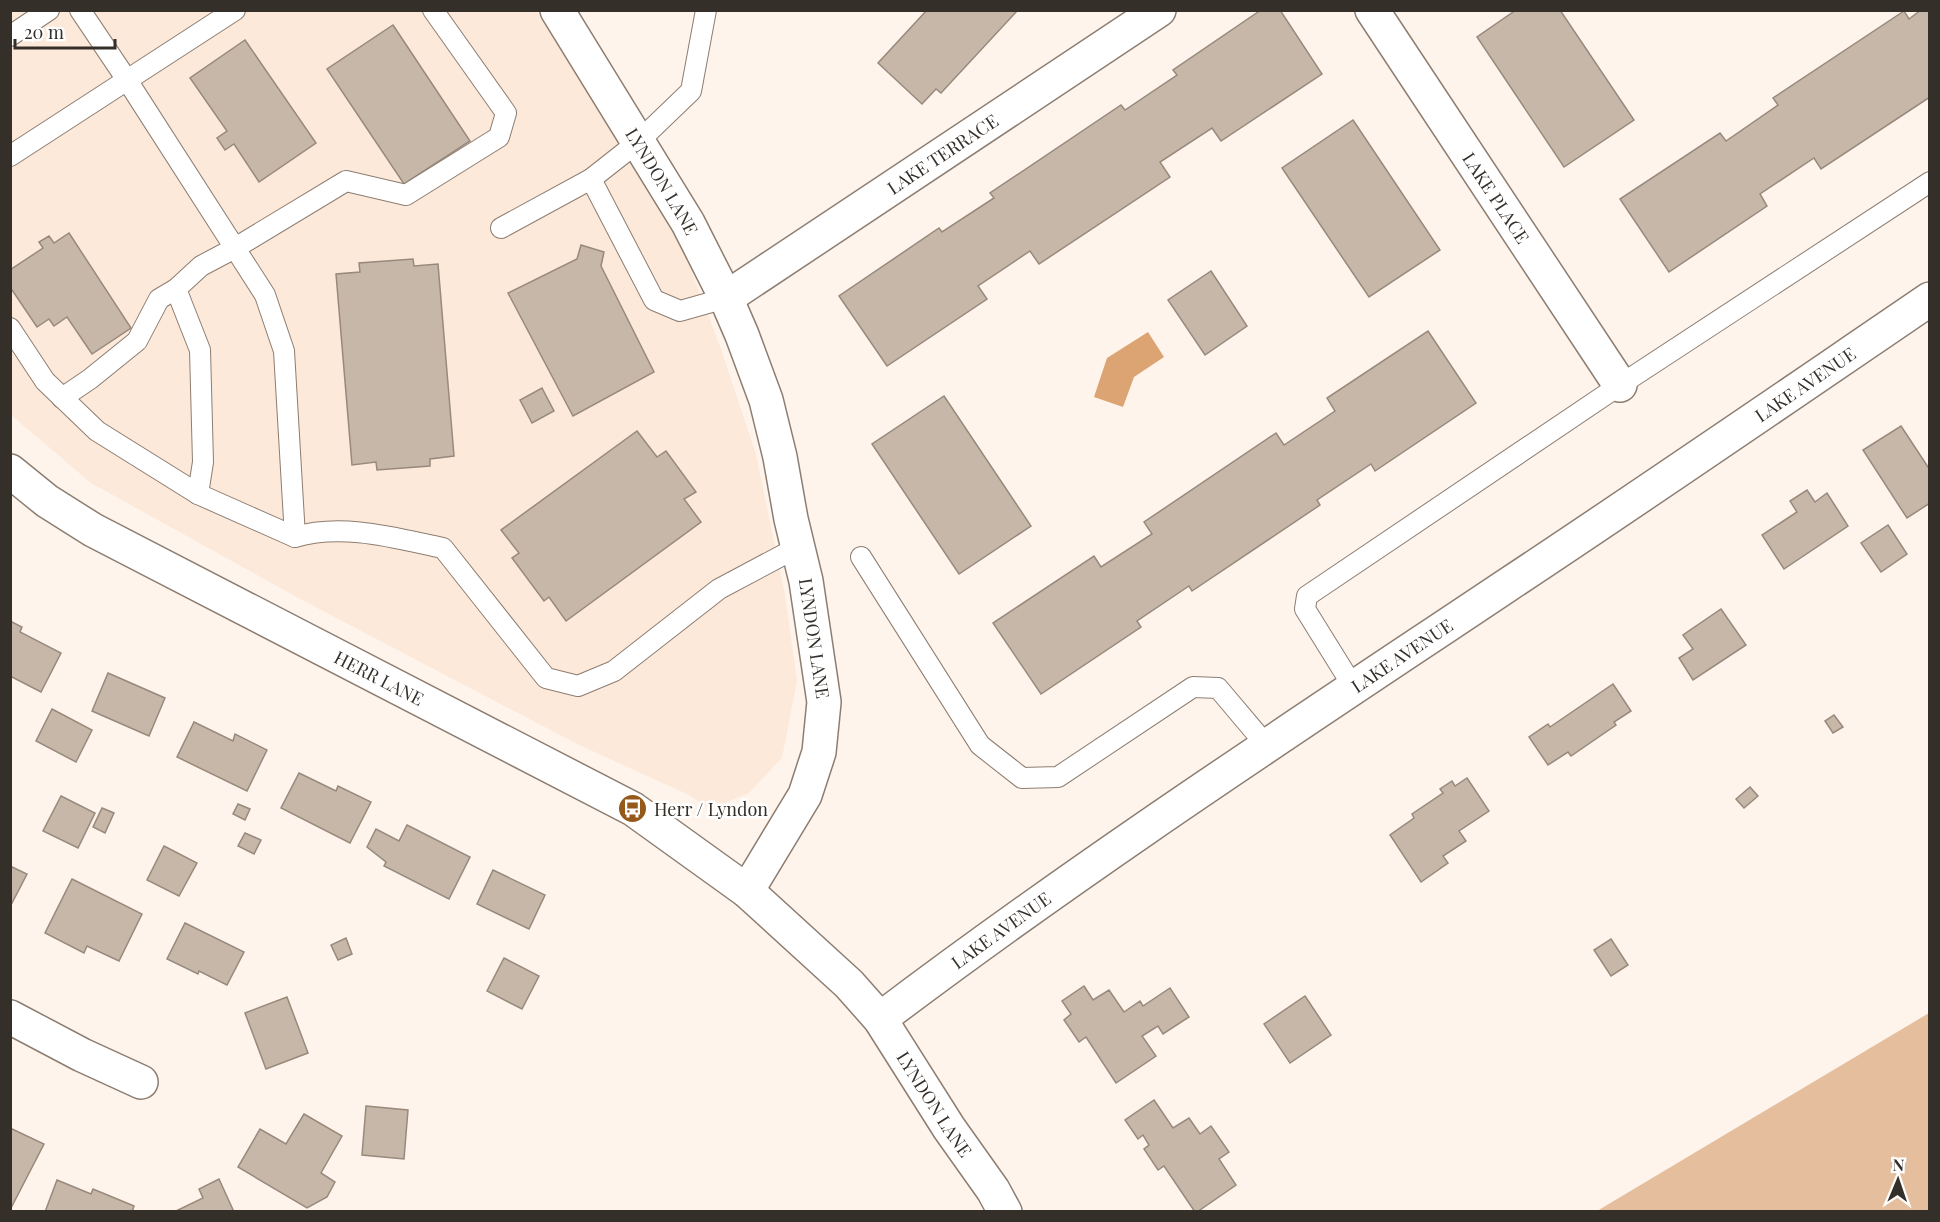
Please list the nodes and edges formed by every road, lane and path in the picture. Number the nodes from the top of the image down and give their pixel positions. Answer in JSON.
{"nodes":[{"id":1,"x":49,"y":10,"type":"edge"},
{"id":2,"x":80,"y":10,"type":"edge"},
{"id":3,"x":235,"y":10,"type":"edge"},
{"id":4,"x":433,"y":10,"type":"edge"},
{"id":5,"x":557,"y":10,"type":"edge"},
{"id":6,"x":706,"y":10,"type":"edge"},
{"id":7,"x":1159,"y":10,"type":"edge"},
{"id":8,"x":1372,"y":10,"type":"edge"},
{"id":9,"x":10,"y":36,"type":"edge"},
{"id":10,"x":128,"y":80,"type":"junction"},
{"id":11,"x":638,"y":142,"type":"junction"},
{"id":12,"x":10,"y":156,"type":"edge"},
{"id":13,"x":591,"y":179,"type":"junction"},
{"id":14,"x":1929,"y":182,"type":"edge"},
{"id":15,"x":501,"y":228,"type":"dead end"},
{"id":16,"x":235,"y":248,"type":"junction"},
{"id":17,"x":176,"y":289,"type":"junction"},
{"id":18,"x":726,"y":298,"type":"junction"},
{"id":19,"x":1929,"y":298,"type":"edge"},
{"id":20,"x":10,"y":328,"type":"edge"},
{"id":21,"x":1620,"y":385,"type":"junction"},
{"id":22,"x":62,"y":398,"type":"junction"},
{"id":23,"x":10,"y":471,"type":"edge"},
{"id":24,"x":198,"y":494,"type":"junction"},
{"id":25,"x":295,"y":537,"type":"junction"},
{"id":26,"x":798,"y":547,"type":"junction"},
{"id":27,"x":861,"y":557,"type":"dead end"},
{"id":28,"x":1354,"y":688,"type":"junction"},
{"id":29,"x":1267,"y":746,"type":"junction"},
{"id":30,"x":747,"y":891,"type":"junction"},
{"id":31,"x":10,"y":1017,"type":"edge"},
{"id":32,"x":880,"y":1019,"type":"junction"},
{"id":33,"x":141,"y":1082,"type":"dead end"},
{"id":34,"x":1005,"y":1212,"type":"edge"}],
"edges":[{"from":1,"to":9,"type":"lane"},
{"from":2,"to":10,"type":"lane"},
{"from":3,"to":10,"type":"lane"},
{"from":4,"to":16,"type":"lane"},
{"from":5,"to":11,"type":"street","name":"LYNDON LANE"},
{"from":6,"to":11,"type":"lane"},
{"from":7,"to":18,"type":"street","name":"LAKE TERRACE"},
{"from":8,"to":21,"type":"street","name":"LAKE PLACE"},
{"from":10,"to":12,"type":"lane"},
{"from":10,"to":16,"type":"lane"},
{"from":11,"to":13,"type":"lane"},
{"from":11,"to":18,"type":"street","name":"LYNDON LANE"},
{"from":13,"to":15,"type":"lane"},
{"from":13,"to":18,"type":"lane"},
{"from":14,"to":21,"type":"lane"},
{"from":16,"to":17,"type":"lane"},
{"from":16,"to":25,"type":"lane"},
{"from":17,"to":22,"type":"lane"},
{"from":17,"to":24,"type":"lane"},
{"from":18,"to":26,"type":"street","name":"LYNDON LANE"},
{"from":19,"to":28,"type":"street","name":"LAKE AVENUE"},
{"from":20,"to":22,"type":"lane"},
{"from":21,"to":28,"type":"lane"},
{"from":22,"to":24,"type":"lane"},
{"from":23,"to":30,"type":"street","name":"HERR LANE"},
{"from":24,"to":25,"type":"lane"},
{"from":25,"to":26,"type":"lane"},
{"from":26,"to":30,"type":"street","name":"LYNDON LANE"},
{"from":27,"to":29,"type":"lane"},
{"from":28,"to":29,"type":"street","name":"LAKE AVENUE"},
{"from":29,"to":32,"type":"street","name":"LAKE AVENUE"},
{"from":30,"to":32,"type":"street","name":"LYNDON LANE"},
{"from":31,"to":33,"type":"street"},
{"from":32,"to":34,"type":"street","name":"LYNDON LANE"}]}
